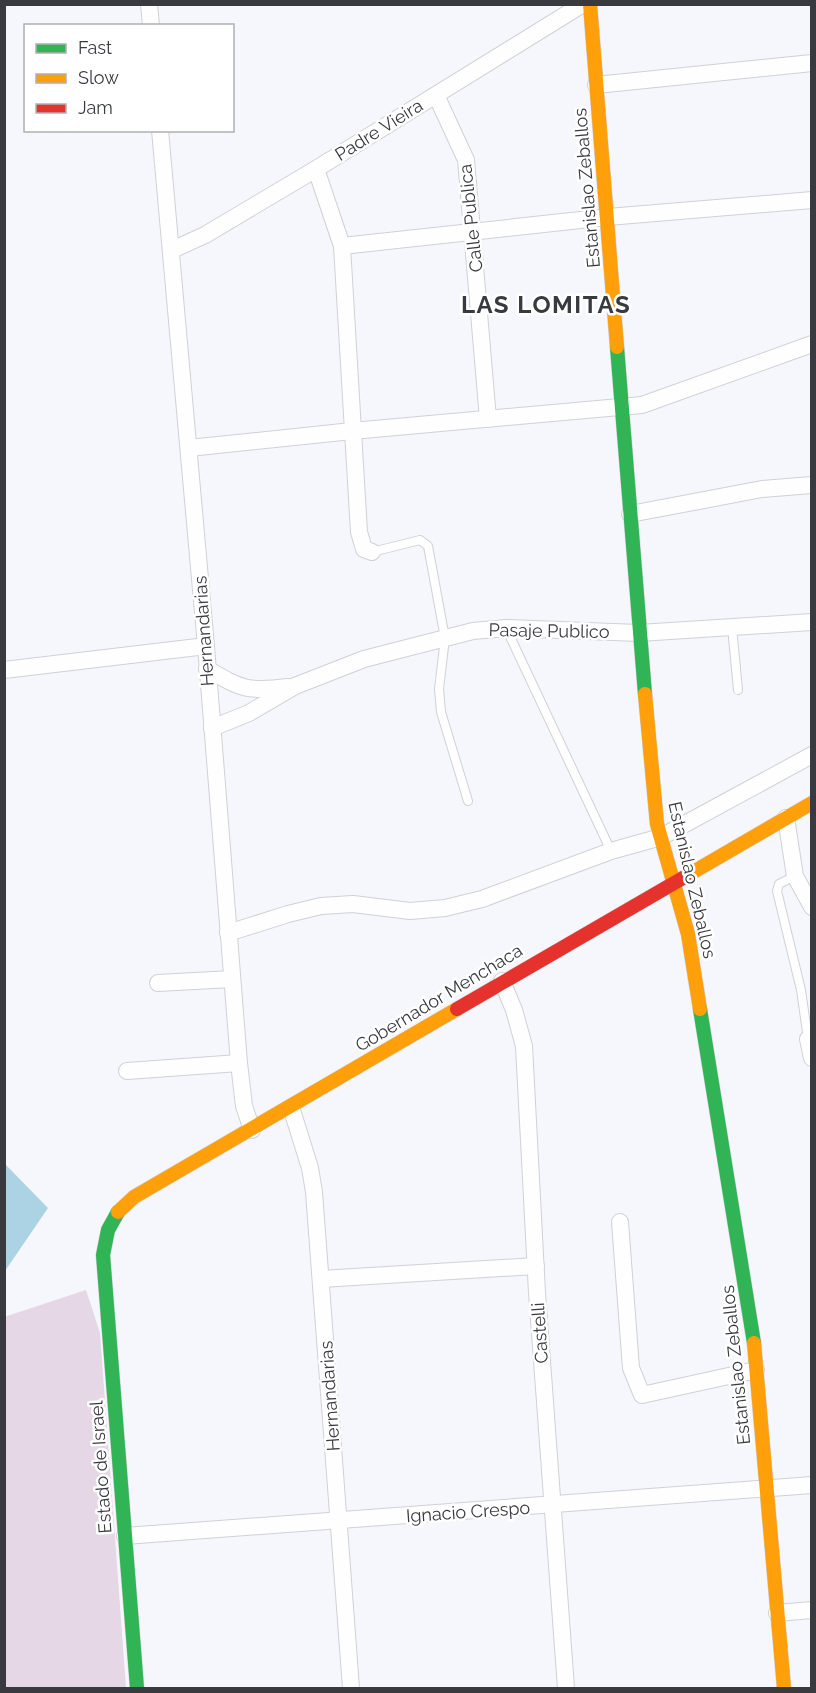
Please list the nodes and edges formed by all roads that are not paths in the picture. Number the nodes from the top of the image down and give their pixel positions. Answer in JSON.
{"nodes":[{"id":1,"x":149,"y":4,"type":"edge"},
{"id":2,"x":583,"y":4,"type":"edge"},
{"id":3,"x":590,"y":4,"type":"edge"},
{"id":4,"x":151,"y":24,"type":"edge"},
{"id":5,"x":812,"y":63,"type":"edge"},
{"id":6,"x":596,"y":85,"type":"junction"},
{"id":7,"x":436,"y":95,"type":"junction"},
{"id":8,"x":160,"y":132,"type":"edge"},
{"id":9,"x":316,"y":169,"type":"junction"},
{"id":10,"x":812,"y":200,"type":"edge"},
{"id":11,"x":608,"y":217,"type":"junction"},
{"id":12,"x":474,"y":231,"type":"junction"},
{"id":13,"x":342,"y":246,"type":"junction"},
{"id":14,"x":172,"y":250,"type":"junction"},
{"id":15,"x":812,"y":344,"type":"edge"},
{"id":16,"x":623,"y":408,"type":"junction"},
{"id":17,"x":488,"y":419,"type":"junction"},
{"id":18,"x":352,"y":430,"type":"junction"},
{"id":19,"x":189,"y":448,"type":"junction"},
{"id":20,"x":812,"y":484,"type":"edge"},
{"id":21,"x":630,"y":514,"type":"junction"},
{"id":22,"x":372,"y":552,"type":"joint"},
{"id":23,"x":812,"y":622,"type":"edge"},
{"id":24,"x":732,"y":627,"type":"junction"},
{"id":25,"x":506,"y":628,"type":"junction"},
{"id":26,"x":639,"y":633,"type":"junction"},
{"id":27,"x":444,"y":638,"type":"junction"},
{"id":28,"x":206,"y":646,"type":"junction"},
{"id":29,"x":207,"y":669,"type":"junction"},
{"id":30,"x":4,"y":670,"type":"edge"},
{"id":31,"x":295,"y":686,"type":"junction"},
{"id":32,"x":738,"y":690,"type":"dead end"},
{"id":33,"x":212,"y":728,"type":"junction"},
{"id":34,"x":812,"y":755,"type":"edge"},
{"id":35,"x":468,"y":801,"type":"dead end"},
{"id":36,"x":812,"y":803,"type":"edge"},
{"id":37,"x":786,"y":818,"type":"junction"},
{"id":38,"x":661,"y":837,"type":"junction"},
{"id":39,"x":611,"y":851,"type":"junction"},
{"id":40,"x":795,"y":876,"type":"junction"},
{"id":41,"x":674,"y":884,"type":"junction"},
{"id":42,"x":812,"y":907,"type":"edge"},
{"id":43,"x":228,"y":933,"type":"junction"},
{"id":44,"x":232,"y":978,"type":"junction"},
{"id":45,"x":502,"y":981,"type":"junction"},
{"id":46,"x":158,"y":983,"type":"dead end"},
{"id":47,"x":808,"y":1039,"type":"joint"},
{"id":48,"x":812,"y":1058,"type":"edge"},
{"id":49,"x":239,"y":1063,"type":"junction"},
{"id":50,"x":127,"y":1071,"type":"dead end"},
{"id":51,"x":291,"y":1107,"type":"junction"},
{"id":52,"x":252,"y":1130,"type":"junction"},
{"id":53,"x":620,"y":1222,"type":"dead end"},
{"id":54,"x":104,"y":1242,"type":"joint"},
{"id":55,"x":536,"y":1266,"type":"junction"},
{"id":56,"x":321,"y":1279,"type":"junction"},
{"id":57,"x":756,"y":1370,"type":"junction"},
{"id":58,"x":812,"y":1485,"type":"edge"},
{"id":59,"x":767,"y":1489,"type":"junction"},
{"id":60,"x":553,"y":1506,"type":"junction"},
{"id":61,"x":338,"y":1521,"type":"junction"},
{"id":62,"x":125,"y":1536,"type":"junction"},
{"id":63,"x":812,"y":1610,"type":"edge"},
{"id":64,"x":777,"y":1612,"type":"junction"},
{"id":65,"x":137,"y":1689,"type":"edge"},
{"id":66,"x":351,"y":1689,"type":"edge"},
{"id":67,"x":566,"y":1689,"type":"edge"},
{"id":68,"x":784,"y":1689,"type":"edge"}],
"edges":[{"from":1,"to":4,"type":"street"},
{"from":2,"to":7,"type":"street","name":"Padre Vieira"},
{"from":3,"to":6,"type":"street","name":"Estanislao Zeballos"},
{"from":5,"to":6,"type":"street"},
{"from":6,"to":11,"type":"street","name":"Estanislao Zeballos"},
{"from":7,"to":9,"type":"street","name":"Padre Vieira"},
{"from":7,"to":12,"type":"street","name":"Calle Publica"},
{"from":8,"to":14,"type":"street","name":"Hernandarias"},
{"from":9,"to":13,"type":"street"},
{"from":9,"to":14,"type":"street","name":"Padre Vieira"},
{"from":10,"to":11,"type":"street"},
{"from":11,"to":12,"type":"street"},
{"from":11,"to":16,"type":"street","name":"Estanislao Zeballos"},
{"from":12,"to":13,"type":"street"},
{"from":12,"to":17,"type":"street","name":"Calle Publica"},
{"from":13,"to":18,"type":"street"},
{"from":14,"to":19,"type":"street","name":"Hernandarias"},
{"from":15,"to":16,"type":"street"},
{"from":16,"to":17,"type":"street"},
{"from":16,"to":21,"type":"street","name":"Estanislao Zeballos"},
{"from":17,"to":18,"type":"street"},
{"from":18,"to":19,"type":"street"},
{"from":18,"to":22,"type":"street"},
{"from":19,"to":28,"type":"street","name":"Hernandarias"},
{"from":20,"to":21,"type":"street"},
{"from":21,"to":26,"type":"street","name":"Estanislao Zeballos"},
{"from":22,"to":27,"type":"lane"},
{"from":23,"to":24,"type":"street","name":"Pasaje Publico"},
{"from":24,"to":26,"type":"street","name":"Pasaje Publico"},
{"from":24,"to":32,"type":"lane"},
{"from":25,"to":26,"type":"street","name":"Pasaje Publico"},
{"from":25,"to":27,"type":"street","name":"Pasaje Publico"},
{"from":25,"to":39,"type":"lane"},
{"from":26,"to":38,"type":"street","name":"Estanislao Zeballos"},
{"from":27,"to":31,"type":"street","name":"Pasaje Publico"},
{"from":27,"to":35,"type":"lane"},
{"from":28,"to":29,"type":"street","name":"Hernandarias"},
{"from":28,"to":30,"type":"street"},
{"from":29,"to":31,"type":"street","name":"Pasaje Publico"},
{"from":29,"to":33,"type":"street","name":"Hernandarias"},
{"from":31,"to":33,"type":"street","name":"Pasaje Publico"},
{"from":33,"to":43,"type":"street","name":"Hernandarias"},
{"from":34,"to":38,"type":"street"},
{"from":36,"to":37,"type":"street","name":"Gobernador Menchaca"},
{"from":37,"to":40,"type":"street"},
{"from":37,"to":41,"type":"street","name":"Gobernador Menchaca"},
{"from":38,"to":39,"type":"street"},
{"from":38,"to":41,"type":"street","name":"Estanislao Zeballos"},
{"from":39,"to":43,"type":"street"},
{"from":40,"to":42,"type":"street"},
{"from":40,"to":47,"type":"lane"},
{"from":41,"to":45,"type":"street","name":"Gobernador Menchaca"},
{"from":41,"to":57,"type":"street","name":"Estanislao Zeballos"},
{"from":43,"to":44,"type":"street","name":"Hernandarias"},
{"from":44,"to":46,"type":"street"},
{"from":44,"to":49,"type":"street","name":"Hernandarias"},
{"from":45,"to":51,"type":"street","name":"Gobernador Menchaca"},
{"from":45,"to":55,"type":"street","name":"Castelli"},
{"from":47,"to":48,"type":"street"},
{"from":49,"to":50,"type":"street"},
{"from":49,"to":52,"type":"street","name":"Hernandarias"},
{"from":51,"to":52,"type":"street","name":"Gobernador Menchaca"},
{"from":51,"to":56,"type":"street","name":"Hernandarias"},
{"from":52,"to":54,"type":"street","name":"Gobernador Menchaca"},
{"from":53,"to":57,"type":"street"},
{"from":54,"to":62,"type":"street","name":"Estado de Israel"},
{"from":55,"to":56,"type":"street"},
{"from":55,"to":60,"type":"street","name":"Castelli"},
{"from":56,"to":61,"type":"street","name":"Hernandarias"},
{"from":57,"to":59,"type":"street","name":"Estanislao Zeballos"},
{"from":58,"to":59,"type":"street","name":"Ignacio Crespo"},
{"from":59,"to":60,"type":"street","name":"Ignacio Crespo"},
{"from":59,"to":64,"type":"street","name":"Estanislao Zeballos"},
{"from":60,"to":61,"type":"street","name":"Ignacio Crespo"},
{"from":60,"to":67,"type":"street","name":"Castelli"},
{"from":61,"to":62,"type":"street","name":"Ignacio Crespo"},
{"from":61,"to":66,"type":"street","name":"Hernandarias"},
{"from":62,"to":65,"type":"street","name":"Estado de Israel"},
{"from":63,"to":64,"type":"street"},
{"from":64,"to":68,"type":"street","name":"Estanislao Zeballos"}]}
